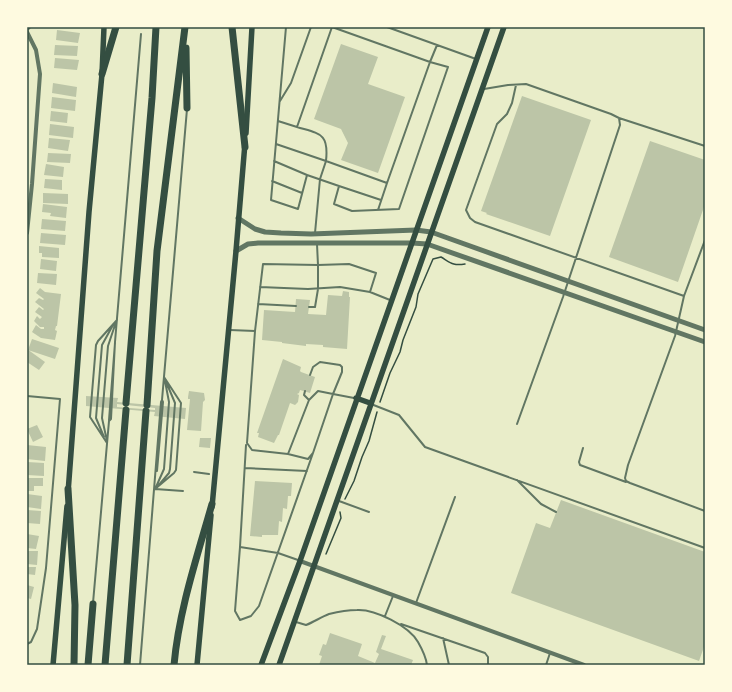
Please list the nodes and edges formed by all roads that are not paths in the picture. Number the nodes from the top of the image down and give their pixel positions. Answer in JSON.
{"nodes":[{"id":1,"x":104,"y":27,"type":"edge"},
{"id":2,"x":116,"y":27,"type":"edge"},
{"id":3,"x":156,"y":27,"type":"edge"},
{"id":4,"x":185,"y":27,"type":"edge"},
{"id":5,"x":232,"y":27,"type":"edge"},
{"id":6,"x":252,"y":27,"type":"edge"},
{"id":7,"x":286,"y":27,"type":"edge"},
{"id":8,"x":311,"y":27,"type":"edge"},
{"id":9,"x":332,"y":27,"type":"edge"},
{"id":10,"x":387,"y":27,"type":"edge"},
{"id":11,"x":488,"y":27,"type":"edge"},
{"id":12,"x":504,"y":27,"type":"edge"},
{"id":13,"x":28,"y":29,"type":"edge"},
{"id":14,"x":142,"y":34,"type":"dead end"},
{"id":15,"x":437,"y":45,"type":"junction"},
{"id":16,"x":477,"y":59,"type":"junction"},
{"id":17,"x":430,"y":62,"type":"junction"},
{"id":18,"x":102,"y":74,"type":"junction"},
{"id":19,"x":516,"y":85,"type":"junction"},
{"id":20,"x":482,"y":90,"type":"junction"},
{"id":21,"x":280,"y":102,"type":"junction"},
{"id":22,"x":187,"y":108,"type":"joint"},
{"id":23,"x":619,"y":118,"type":"junction"},
{"id":24,"x":278,"y":121,"type":"junction"},
{"id":25,"x":297,"y":127,"type":"junction"},
{"id":26,"x":276,"y":144,"type":"junction"},
{"id":27,"x":705,"y":146,"type":"edge"},
{"id":28,"x":245,"y":148,"type":"junction"},
{"id":29,"x":274,"y":161,"type":"junction"},
{"id":30,"x":326,"y":161,"type":"junction"},
{"id":31,"x":307,"y":175,"type":"junction"},
{"id":32,"x":320,"y":179,"type":"junction"},
{"id":33,"x":272,"y":181,"type":"junction"},
{"id":34,"x":387,"y":183,"type":"junction"},
{"id":35,"x":27,"y":184,"type":"edge"},
{"id":36,"x":32,"y":184,"type":"junction"},
{"id":37,"x":339,"y":186,"type":"junction"},
{"id":38,"x":302,"y":193,"type":"junction"},
{"id":39,"x":382,"y":200,"type":"junction"},
{"id":40,"x":28,"y":207,"type":"edge"},
{"id":41,"x":378,"y":210,"type":"junction"},
{"id":42,"x":238,"y":218,"type":"junction"},
{"id":43,"x":416,"y":230,"type":"junction"},
{"id":44,"x":27,"y":232,"type":"edge"},
{"id":45,"x":431,"y":232,"type":"junction"},
{"id":46,"x":315,"y":233,"type":"junction"},
{"id":47,"x":705,"y":240,"type":"edge"},
{"id":48,"x":317,"y":243,"type":"junction"},
{"id":49,"x":412,"y":243,"type":"junction"},
{"id":50,"x":427,"y":244,"type":"junction"},
{"id":51,"x":236,"y":251,"type":"junction"},
{"id":52,"x":576,"y":258,"type":"junction"},
{"id":53,"x":318,"y":265,"type":"junction"},
{"id":54,"x":568,"y":281,"type":"junction"},
{"id":55,"x":260,"y":287,"type":"junction"},
{"id":56,"x":318,"y":289,"type":"junction"},
{"id":57,"x":370,"y":292,"type":"junction"},
{"id":58,"x":564,"y":292,"type":"junction"},
{"id":59,"x":684,"y":296,"type":"junction"},
{"id":60,"x":392,"y":300,"type":"junction"},
{"id":61,"x":258,"y":304,"type":"junction"},
{"id":62,"x":296,"y":306,"type":"dead end"},
{"id":63,"x":309,"y":307,"type":"dead end"},
{"id":64,"x":117,"y":319,"type":"junction"},
{"id":65,"x":680,"y":321,"type":"junction"},
{"id":66,"x":229,"y":330,"type":"junction"},
{"id":67,"x":705,"y":330,"type":"edge"},
{"id":68,"x":255,"y":331,"type":"junction"},
{"id":69,"x":676,"y":332,"type":"junction"},
{"id":70,"x":705,"y":342,"type":"edge"},
{"id":71,"x":310,"y":375,"type":"dead end"},
{"id":72,"x":164,"y":377,"type":"junction"},
{"id":73,"x":305,"y":391,"type":"dead end"},
{"id":74,"x":333,"y":394,"type":"junction"},
{"id":75,"x":27,"y":396,"type":"edge"},
{"id":76,"x":356,"y":398,"type":"junction"},
{"id":77,"x":309,"y":400,"type":"junction"},
{"id":78,"x":370,"y":403,"type":"junction"},
{"id":79,"x":517,"y":424,"type":"dead end"},
{"id":80,"x":107,"y":444,"type":"junction"},
{"id":81,"x":246,"y":444,"type":"junction"},
{"id":82,"x":584,"y":448,"type":"dead end"},
{"id":83,"x":313,"y":453,"type":"junction"},
{"id":84,"x":288,"y":454,"type":"junction"},
{"id":85,"x":245,"y":468,"type":"junction"},
{"id":86,"x":307,"y":471,"type":"junction"},
{"id":87,"x":194,"y":472,"type":"dead end"},
{"id":88,"x":209,"y":474,"type":"dead end"},
{"id":89,"x":517,"y":480,"type":"junction"},
{"id":90,"x":630,"y":483,"type":"junction"},
{"id":91,"x":68,"y":489,"type":"junction"},
{"id":92,"x":155,"y":490,"type":"junction"},
{"id":93,"x":183,"y":491,"type":"dead end"},
{"id":94,"x":455,"y":497,"type":"dead end"},
{"id":95,"x":338,"y":500,"type":"junction"},
{"id":96,"x":212,"y":504,"type":"junction"},
{"id":97,"x":705,"y":511,"type":"edge"},
{"id":98,"x":369,"y":512,"type":"dead end"},
{"id":99,"x":556,"y":512,"type":"dead end"},
{"id":100,"x":240,"y":547,"type":"junction"},
{"id":101,"x":705,"y":548,"type":"edge"},
{"id":102,"x":278,"y":553,"type":"junction"},
{"id":103,"x":300,"y":561,"type":"junction"},
{"id":104,"x":315,"y":567,"type":"junction"},
{"id":105,"x":393,"y":596,"type":"junction"},
{"id":106,"x":93,"y":604,"type":"joint"},
{"id":107,"x":416,"y":604,"type":"junction"},
{"id":108,"x":385,"y":616,"type":"junction"},
{"id":109,"x":295,"y":621,"type":"junction"},
{"id":110,"x":400,"y":624,"type":"junction"},
{"id":111,"x":443,"y":638,"type":"junction"},
{"id":112,"x":27,"y":644,"type":"edge"},
{"id":113,"x":550,"y":653,"type":"junction"},
{"id":114,"x":53,"y":665,"type":"edge"},
{"id":115,"x":74,"y":665,"type":"edge"},
{"id":116,"x":88,"y":665,"type":"edge"},
{"id":117,"x":105,"y":665,"type":"edge"},
{"id":118,"x":127,"y":665,"type":"edge"},
{"id":119,"x":140,"y":665,"type":"edge"},
{"id":120,"x":174,"y":665,"type":"edge"},
{"id":121,"x":197,"y":665,"type":"edge"},
{"id":122,"x":261,"y":665,"type":"edge"},
{"id":123,"x":279,"y":665,"type":"edge"},
{"id":124,"x":427,"y":665,"type":"edge"},
{"id":125,"x":449,"y":665,"type":"edge"},
{"id":126,"x":488,"y":665,"type":"edge"},
{"id":127,"x":546,"y":665,"type":"edge"},
{"id":128,"x":584,"y":665,"type":"edge"}],
"edges":[{"from":1,"to":18,"type":"main road"},
{"from":2,"to":18,"type":"highway"},
{"from":3,"to":117,"type":"highway"},
{"from":4,"to":22,"type":"highway"},
{"from":4,"to":118,"type":"highway"},
{"from":5,"to":28,"type":"highway"},
{"from":6,"to":28,"type":"main road"},
{"from":7,"to":21,"type":"lane"},
{"from":8,"to":21,"type":"lane"},
{"from":9,"to":17,"type":"lane"},
{"from":9,"to":25,"type":"lane"},
{"from":10,"to":15,"type":"lane"},
{"from":11,"to":16,"type":"main road"},
{"from":12,"to":20,"type":"main road"},
{"from":13,"to":36,"type":"street"},
{"from":14,"to":64,"type":"lane"},
{"from":15,"to":16,"type":"lane"},
{"from":15,"to":17,"type":"lane"},
{"from":16,"to":43,"type":"main road"},
{"from":17,"to":34,"type":"lane"},
{"from":17,"to":41,"type":"lane"},
{"from":18,"to":91,"type":"main road"},
{"from":19,"to":20,"type":"lane"},
{"from":19,"to":23,"type":"lane"},
{"from":19,"to":52,"type":"lane"},
{"from":20,"to":45,"type":"main road"},
{"from":21,"to":24,"type":"lane"},
{"from":22,"to":72,"type":"lane"},
{"from":23,"to":27,"type":"lane"},
{"from":23,"to":52,"type":"lane"},
{"from":24,"to":25,"type":"lane"},
{"from":24,"to":26,"type":"lane"},
{"from":25,"to":30,"type":"lane"},
{"from":26,"to":29,"type":"lane"},
{"from":26,"to":30,"type":"lane"},
{"from":28,"to":42,"type":"main road"},
{"from":29,"to":31,"type":"lane"},
{"from":29,"to":33,"type":"lane"},
{"from":30,"to":32,"type":"lane"},
{"from":30,"to":34,"type":"lane"},
{"from":31,"to":32,"type":"lane"},
{"from":31,"to":38,"type":"lane"},
{"from":32,"to":37,"type":"lane"},
{"from":32,"to":46,"type":"lane"},
{"from":33,"to":38,"type":"lane"},
{"from":33,"to":38,"type":"lane"},
{"from":34,"to":39,"type":"lane"},
{"from":35,"to":36,"type":"lane"},
{"from":36,"to":40,"type":"street"},
{"from":37,"to":39,"type":"lane"},
{"from":37,"to":41,"type":"lane"},
{"from":39,"to":41,"type":"lane"},
{"from":40,"to":44,"type":"street"},
{"from":42,"to":46,"type":"street"},
{"from":42,"to":51,"type":"main road"},
{"from":43,"to":45,"type":"street"},
{"from":43,"to":46,"type":"street"},
{"from":43,"to":49,"type":"main road"},
{"from":45,"to":50,"type":"main road"},
{"from":45,"to":54,"type":"street"},
{"from":46,"to":48,"type":"street"},
{"from":47,"to":59,"type":"lane"},
{"from":48,"to":49,"type":"street"},
{"from":48,"to":51,"type":"street"},
{"from":48,"to":53,"type":"lane"},
{"from":49,"to":50,"type":"street"},
{"from":49,"to":60,"type":"main road"},
{"from":50,"to":58,"type":"street"},
{"from":50,"to":78,"type":"main road"},
{"from":51,"to":66,"type":"main road"},
{"from":52,"to":54,"type":"lane"},
{"from":52,"to":59,"type":"lane"},
{"from":53,"to":55,"type":"lane"},
{"from":53,"to":56,"type":"lane"},
{"from":53,"to":57,"type":"lane"},
{"from":54,"to":58,"type":"lane"},
{"from":54,"to":65,"type":"street"},
{"from":55,"to":56,"type":"lane"},
{"from":55,"to":61,"type":"lane"},
{"from":56,"to":57,"type":"lane"},
{"from":56,"to":63,"type":"lane"},
{"from":57,"to":60,"type":"lane"},
{"from":58,"to":69,"type":"street"},
{"from":58,"to":79,"type":"lane"},
{"from":59,"to":65,"type":"lane"},
{"from":60,"to":76,"type":"main road"},
{"from":61,"to":62,"type":"lane"},
{"from":61,"to":68,"type":"lane"},
{"from":64,"to":80,"type":"lane"},
{"from":64,"to":80,"type":"lane"},
{"from":64,"to":80,"type":"lane"},
{"from":64,"to":80,"type":"lane"},
{"from":65,"to":67,"type":"street"},
{"from":65,"to":69,"type":"lane"},
{"from":66,"to":68,"type":"lane"},
{"from":66,"to":96,"type":"main road"},
{"from":68,"to":81,"type":"lane"},
{"from":69,"to":70,"type":"street"},
{"from":69,"to":90,"type":"lane"},
{"from":71,"to":74,"type":"lane"},
{"from":72,"to":92,"type":"lane"},
{"from":72,"to":92,"type":"lane"},
{"from":72,"to":92,"type":"lane"},
{"from":72,"to":92,"type":"lane"},
{"from":73,"to":77,"type":"lane"},
{"from":74,"to":76,"type":"lane"},
{"from":74,"to":77,"type":"lane"},
{"from":74,"to":83,"type":"lane"},
{"from":75,"to":112,"type":"lane"},
{"from":76,"to":78,"type":"main road"},
{"from":76,"to":103,"type":"main road"},
{"from":77,"to":84,"type":"lane"},
{"from":78,"to":89,"type":"lane"},
{"from":78,"to":95,"type":"main road"},
{"from":80,"to":106,"type":"lane"},
{"from":81,"to":84,"type":"lane"},
{"from":81,"to":85,"type":"lane"},
{"from":82,"to":90,"type":"lane"},
{"from":83,"to":84,"type":"lane"},
{"from":83,"to":86,"type":"lane"},
{"from":85,"to":86,"type":"lane"},
{"from":85,"to":100,"type":"lane"},
{"from":86,"to":102,"type":"lane"},
{"from":87,"to":88,"type":"lane"},
{"from":89,"to":99,"type":"lane"},
{"from":89,"to":101,"type":"lane"},
{"from":90,"to":97,"type":"lane"},
{"from":91,"to":114,"type":"main road"},
{"from":91,"to":115,"type":"highway"},
{"from":92,"to":93,"type":"lane"},
{"from":92,"to":119,"type":"lane"},
{"from":94,"to":107,"type":"lane"},
{"from":95,"to":98,"type":"lane"},
{"from":95,"to":104,"type":"main road"},
{"from":96,"to":120,"type":"highway"},
{"from":96,"to":121,"type":"main road"},
{"from":100,"to":102,"type":"lane"},
{"from":100,"to":102,"type":"lane"},
{"from":102,"to":103,"type":"lane"},
{"from":103,"to":104,"type":"street"},
{"from":103,"to":122,"type":"main road"},
{"from":104,"to":105,"type":"street"},
{"from":104,"to":109,"type":"main road"},
{"from":105,"to":107,"type":"street"},
{"from":105,"to":108,"type":"lane"},
{"from":106,"to":116,"type":"highway"},
{"from":107,"to":113,"type":"street"},
{"from":108,"to":109,"type":"lane"},
{"from":108,"to":110,"type":"lane"},
{"from":109,"to":123,"type":"main road"},
{"from":110,"to":111,"type":"lane"},
{"from":110,"to":124,"type":"lane"},
{"from":111,"to":125,"type":"lane"},
{"from":111,"to":126,"type":"lane"},
{"from":113,"to":127,"type":"lane"},
{"from":113,"to":128,"type":"street"}]}
